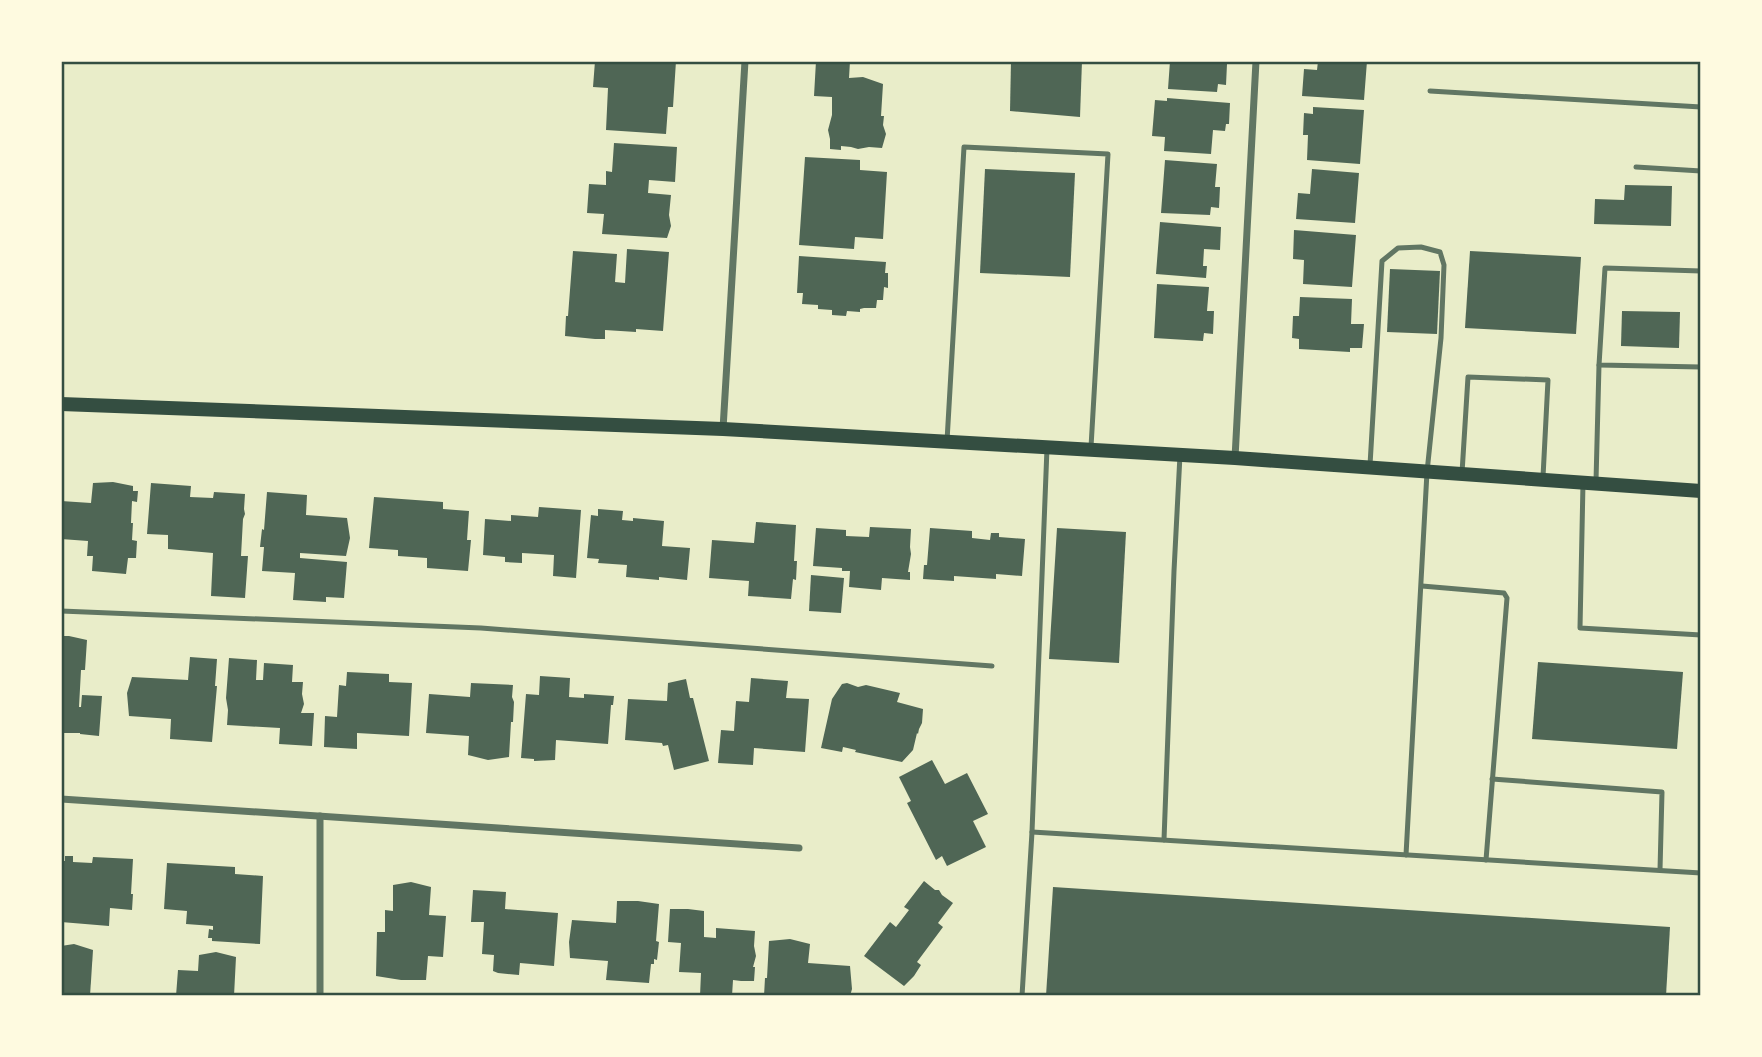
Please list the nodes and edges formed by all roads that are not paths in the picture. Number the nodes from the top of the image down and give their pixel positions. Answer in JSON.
{"nodes":[{"id":1,"x":745,"y":61,"type":"edge"},
{"id":2,"x":1256,"y":61,"type":"edge"},
{"id":3,"x":1430,"y":91,"type":"dead end"},
{"id":4,"x":1701,"y":107,"type":"edge"},
{"id":5,"x":1636,"y":167,"type":"dead end"},
{"id":6,"x":1701,"y":171,"type":"edge"},
{"id":7,"x":1701,"y":271,"type":"edge"},
{"id":8,"x":1599,"y":365,"type":"junction"},
{"id":9,"x":1701,"y":367,"type":"edge"},
{"id":10,"x":61,"y":404,"type":"edge"},
{"id":11,"x":723,"y":429,"type":"junction"},
{"id":12,"x":947,"y":442,"type":"junction"},
{"id":13,"x":1047,"y":447,"type":"junction"},
{"id":14,"x":1091,"y":450,"type":"junction"},
{"id":15,"x":1180,"y":455,"type":"junction"},
{"id":16,"x":1235,"y":458,"type":"junction"},
{"id":17,"x":1370,"y":468,"type":"junction"},
{"id":18,"x":1427,"y":472,"type":"junction"},
{"id":19,"x":1461,"y":475,"type":"junction"},
{"id":20,"x":1543,"y":480,"type":"junction"},
{"id":21,"x":1590,"y":483,"type":"junction"},
{"id":22,"x":1701,"y":491,"type":"edge"},
{"id":23,"x":1422,"y":586,"type":"junction"},
{"id":24,"x":61,"y":611,"type":"edge"},
{"id":25,"x":1701,"y":635,"type":"edge"},
{"id":26,"x":992,"y":666,"type":"dead end"},
{"id":27,"x":1492,"y":779,"type":"junction"},
{"id":28,"x":61,"y":799,"type":"edge"},
{"id":29,"x":320,"y":817,"type":"junction"},
{"id":30,"x":1032,"y":832,"type":"junction"},
{"id":31,"x":1164,"y":841,"type":"junction"},
{"id":32,"x":799,"y":848,"type":"dead end"},
{"id":33,"x":1406,"y":855,"type":"junction"},
{"id":34,"x":1486,"y":860,"type":"junction"},
{"id":35,"x":1660,"y":870,"type":"junction"},
{"id":36,"x":1701,"y":873,"type":"edge"},
{"id":37,"x":320,"y":996,"type":"edge"},
{"id":38,"x":1022,"y":996,"type":"edge"}],
"edges":[{"from":1,"to":11,"type":"street"},
{"from":2,"to":16,"type":"street"},
{"from":3,"to":4,"type":"lane"},
{"from":5,"to":6,"type":"lane"},
{"from":7,"to":8,"type":"lane"},
{"from":8,"to":9,"type":"lane"},
{"from":8,"to":21,"type":"lane"},
{"from":10,"to":11,"type":"main road"},
{"from":11,"to":12,"type":"main road"},
{"from":12,"to":13,"type":"main road"},
{"from":12,"to":14,"type":"lane"},
{"from":13,"to":14,"type":"main road"},
{"from":13,"to":30,"type":"lane"},
{"from":14,"to":15,"type":"main road"},
{"from":15,"to":16,"type":"main road"},
{"from":15,"to":31,"type":"lane"},
{"from":16,"to":17,"type":"main road"},
{"from":17,"to":18,"type":"main road"},
{"from":17,"to":18,"type":"lane"},
{"from":18,"to":19,"type":"main road"},
{"from":18,"to":23,"type":"lane"},
{"from":19,"to":20,"type":"main road"},
{"from":19,"to":20,"type":"lane"},
{"from":20,"to":21,"type":"main road"},
{"from":21,"to":22,"type":"main road"},
{"from":21,"to":25,"type":"lane"},
{"from":23,"to":27,"type":"lane"},
{"from":23,"to":33,"type":"lane"},
{"from":24,"to":26,"type":"lane"},
{"from":27,"to":34,"type":"lane"},
{"from":27,"to":35,"type":"lane"},
{"from":28,"to":29,"type":"street"},
{"from":29,"to":32,"type":"street"},
{"from":29,"to":37,"type":"street"},
{"from":30,"to":31,"type":"lane"},
{"from":30,"to":38,"type":"lane"},
{"from":31,"to":33,"type":"lane"},
{"from":33,"to":34,"type":"lane"},
{"from":34,"to":35,"type":"lane"},
{"from":35,"to":36,"type":"lane"}]}
